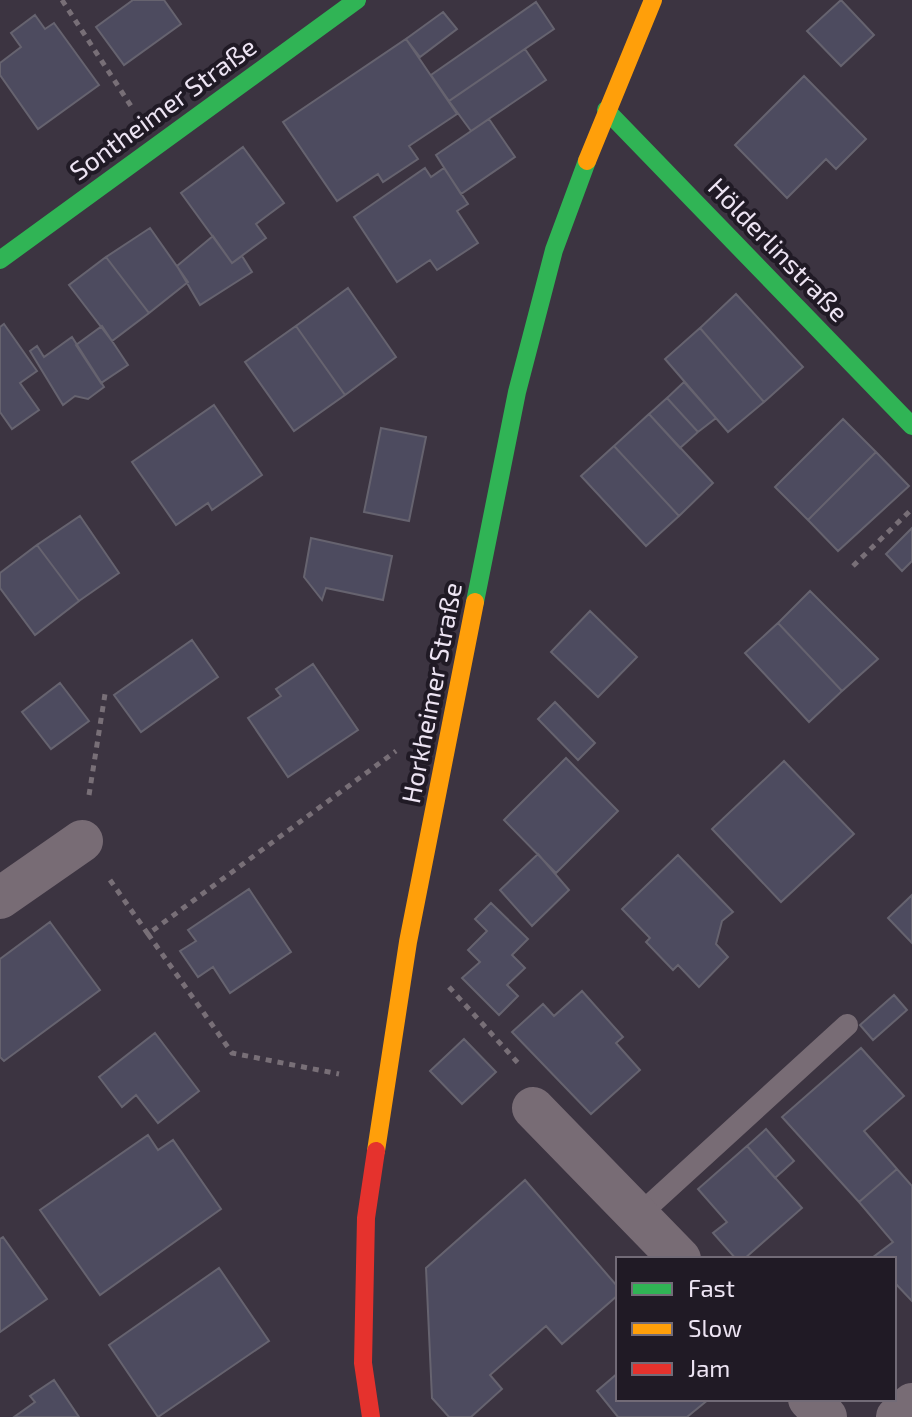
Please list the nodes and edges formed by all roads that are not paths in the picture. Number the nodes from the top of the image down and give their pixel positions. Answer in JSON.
{"nodes":[{"id":1,"x":357,"y":0,"type":"edge"},
{"id":2,"x":653,"y":0,"type":"edge"},
{"id":3,"x":606,"y":110,"type":"junction"},
{"id":4,"x":0,"y":260,"type":"edge"},
{"id":5,"x":912,"y":426,"type":"edge"},
{"id":6,"x":82,"y":841,"type":"road end"},
{"id":7,"x":0,"y":898,"type":"edge"},
{"id":8,"x":847,"y":1025,"type":"dead end"},
{"id":9,"x":533,"y":1108,"type":"road end"},
{"id":10,"x":639,"y":1215,"type":"junction"},
{"id":11,"x":678,"y":1257,"type":"edge"},
{"id":12,"x":811,"y":1401,"type":"edge"},
{"id":13,"x":912,"y":1404,"type":"edge"},
{"id":14,"x":371,"y":1417,"type":"edge"},
{"id":15,"x":826,"y":1417,"type":"edge"},
{"id":16,"x":897,"y":1417,"type":"edge"}],
"edges":[{"from":1,"to":4,"type":"main road","name":"Sontheimer Straße"},
{"from":2,"to":3,"type":"main road","name":"Horkheimer Straße"},
{"from":3,"to":5,"type":"main road","name":"Hölderlinstraße"},
{"from":3,"to":14,"type":"main road","name":"Horkheimer Straße"},
{"from":6,"to":7,"type":"street"},
{"from":8,"to":10,"type":"lane"},
{"from":9,"to":10,"type":"street"},
{"from":10,"to":11,"type":"street"},
{"from":12,"to":15,"type":"street"},
{"from":13,"to":16,"type":"street"}]}
